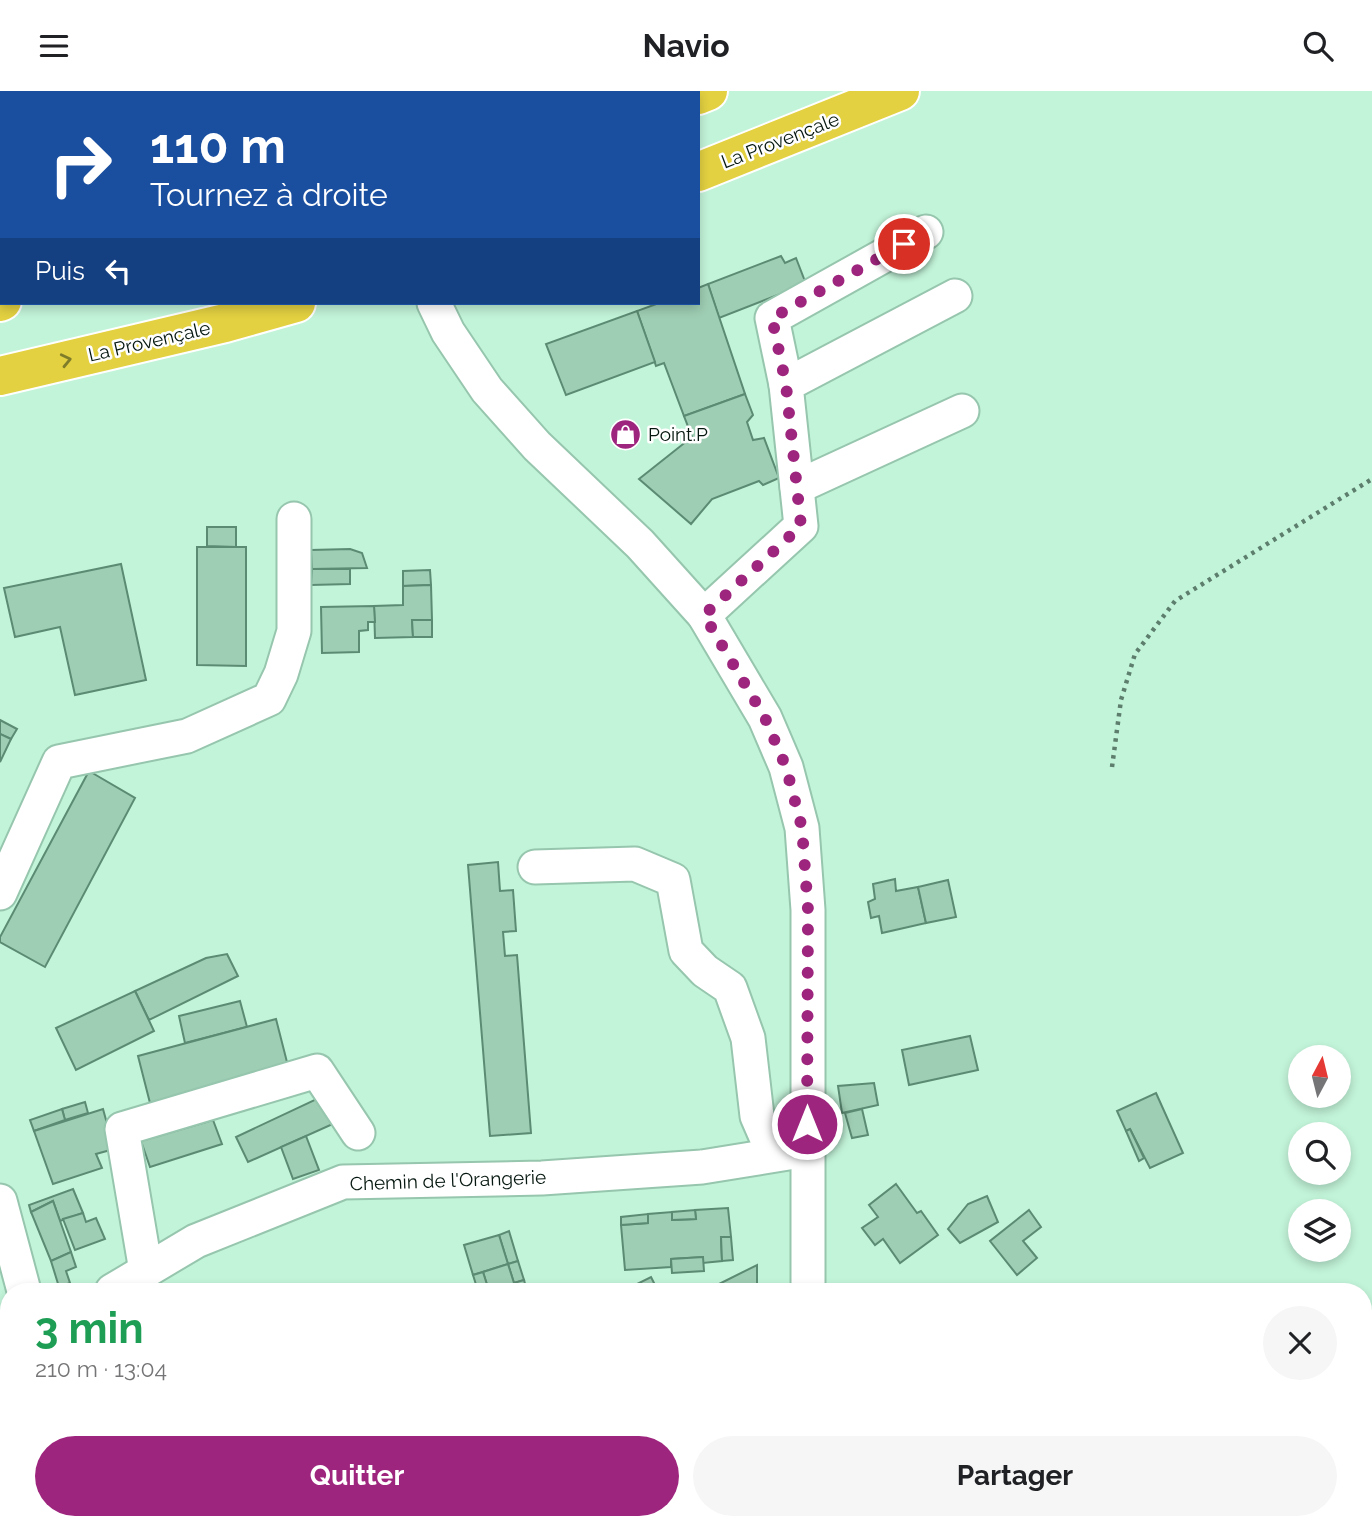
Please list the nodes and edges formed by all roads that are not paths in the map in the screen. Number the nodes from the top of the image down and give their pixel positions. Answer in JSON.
{"nodes":[{"id":1,"x":900,"y":91,"type":"edge"},
{"id":2,"x":700,"y":171,"type":"edge"},
{"id":3,"x":926,"y":232,"type":"dead end"},
{"id":4,"x":955,"y":296,"type":"dead end"},
{"id":5,"x":289,"y":305,"type":"edge"},
{"id":6,"x":435,"y":305,"type":"edge"},
{"id":7,"x":0,"y":376,"type":"edge"},
{"id":8,"x":786,"y":385,"type":"junction"},
{"id":9,"x":962,"y":411,"type":"dead end"},
{"id":10,"x":797,"y":487,"type":"junction"},
{"id":11,"x":293,"y":519,"type":"dead end"},
{"id":12,"x":704,"y":615,"type":"junction"},
{"id":13,"x":535,"y":867,"type":"dead end"},
{"id":14,"x":0,"y":893,"type":"edge"},
{"id":15,"x":358,"y":1133,"type":"dead end"},
{"id":16,"x":807,"y":1150,"type":"junction"},
{"id":17,"x":0,"y":1201,"type":"edge"},
{"id":18,"x":146,"y":1271,"type":"junction"},
{"id":19,"x":22,"y":1283,"type":"edge"},
{"id":20,"x":126,"y":1283,"type":"edge"},
{"id":21,"x":808,"y":1283,"type":"edge"}],
"edges":[{"from":1,"to":2,"type":"highway","name":"La Provençale"},
{"from":3,"to":8,"type":"street"},
{"from":4,"to":8,"type":"street"},
{"from":7,"to":5,"type":"highway","name":"La Provençale","one_way":true},
{"from":6,"to":12,"type":"street"},
{"from":8,"to":10,"type":"street"},
{"from":9,"to":10,"type":"street"},
{"from":10,"to":12,"type":"street"},
{"from":11,"to":14,"type":"street"},
{"from":12,"to":16,"type":"street"},
{"from":13,"to":16,"type":"street"},
{"from":15,"to":18,"type":"street"},
{"from":16,"to":18,"type":"street","name":"Chemin de l'Orangerie"},
{"from":16,"to":21,"type":"street"},
{"from":17,"to":19,"type":"street"},
{"from":18,"to":20,"type":"street","name":"Chemin de l'Orangerie"}]}
